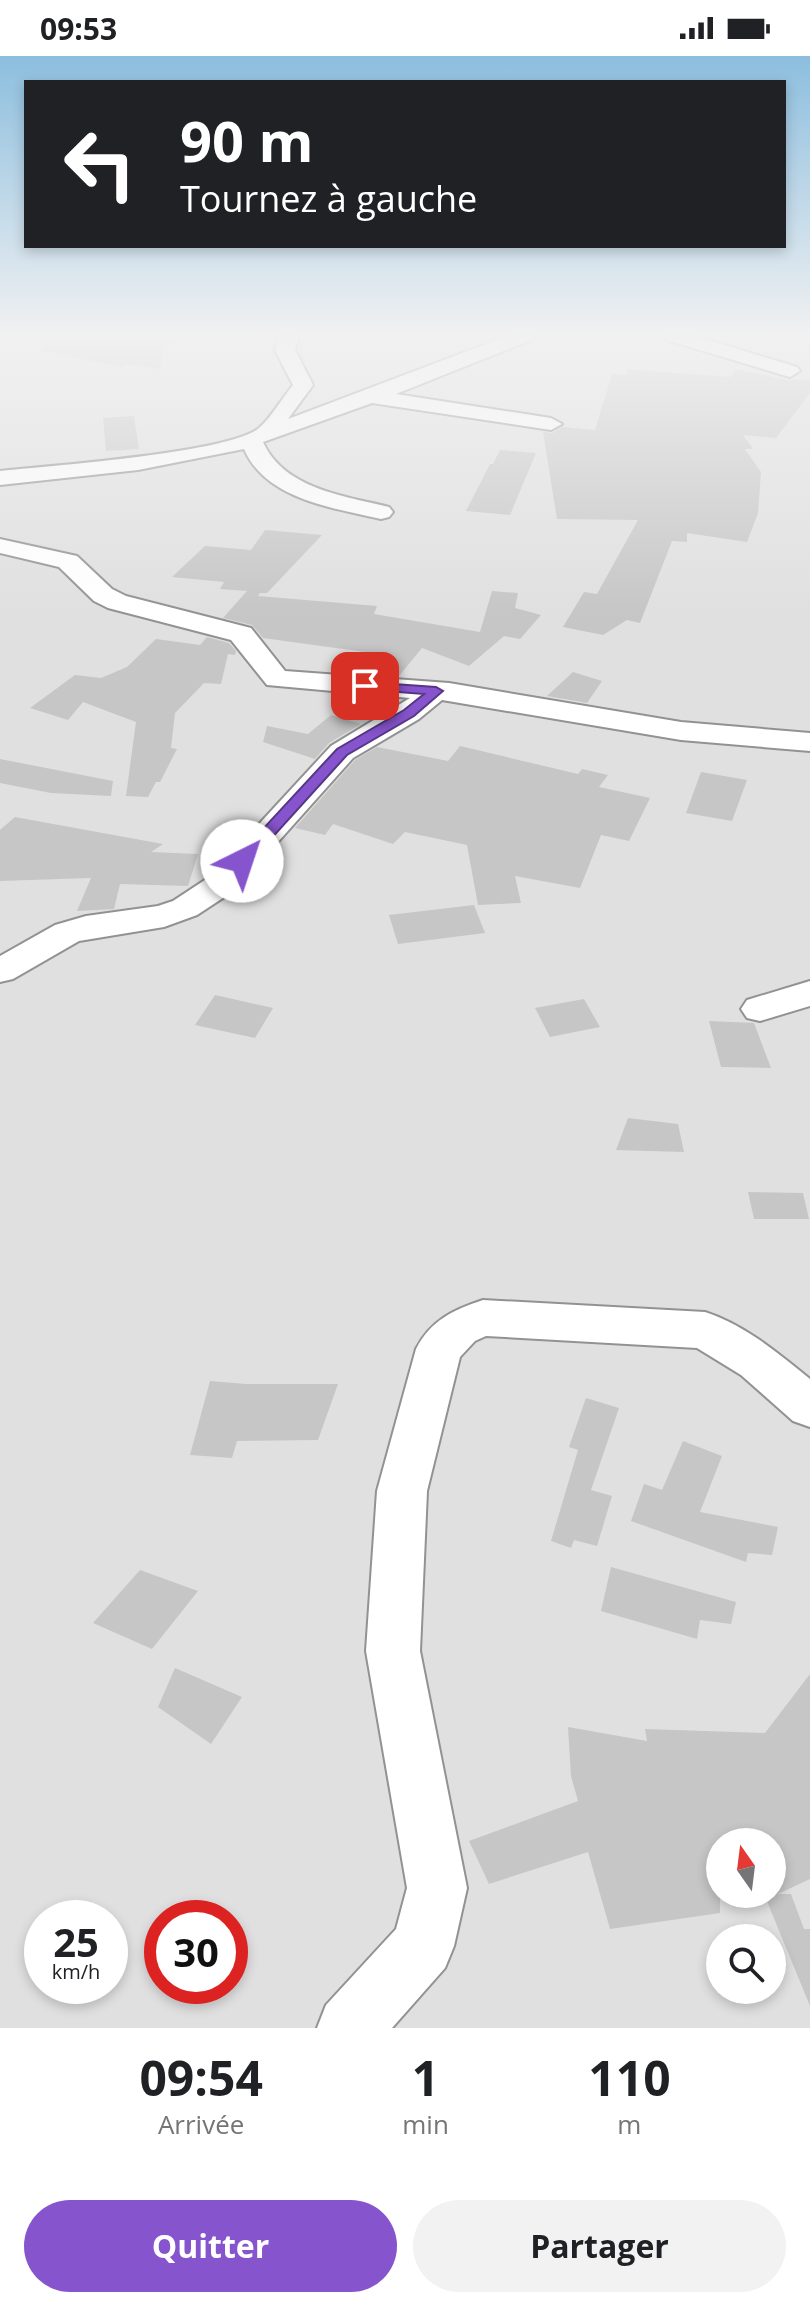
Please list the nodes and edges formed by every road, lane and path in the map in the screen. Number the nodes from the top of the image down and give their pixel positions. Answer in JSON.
{"nodes":[{"id":1,"x":265,"y":428,"type":"edge"},
{"id":2,"x":281,"y":428,"type":"edge"},
{"id":3,"x":258,"y":436,"type":"junction"},
{"id":4,"x":0,"y":478,"type":"edge"},
{"id":5,"x":381,"y":512,"type":"dead end"},
{"id":6,"x":0,"y":546,"type":"edge"},
{"id":7,"x":436,"y":691,"type":"junction"},
{"id":8,"x":810,"y":742,"type":"edge"},
{"id":9,"x":0,"y":971,"type":"edge"},
{"id":10,"x":810,"y":993,"type":"edge"},
{"id":11,"x":760,"y":1009,"type":"dead end"},
{"id":12,"x":810,"y":1407,"type":"edge"},
{"id":13,"x":349,"y":2028,"type":"edge"}],
"edges":[{"from":1,"to":3,"type":"street"},
{"from":2,"to":3,"type":"street"},
{"from":3,"to":4,"type":"street"},
{"from":3,"to":5,"type":"street"},
{"from":6,"to":7,"type":"street"},
{"from":7,"to":8,"type":"street"},
{"from":7,"to":9,"type":"street"},
{"from":10,"to":11,"type":"street"},
{"from":12,"to":13,"type":"street"}]}
